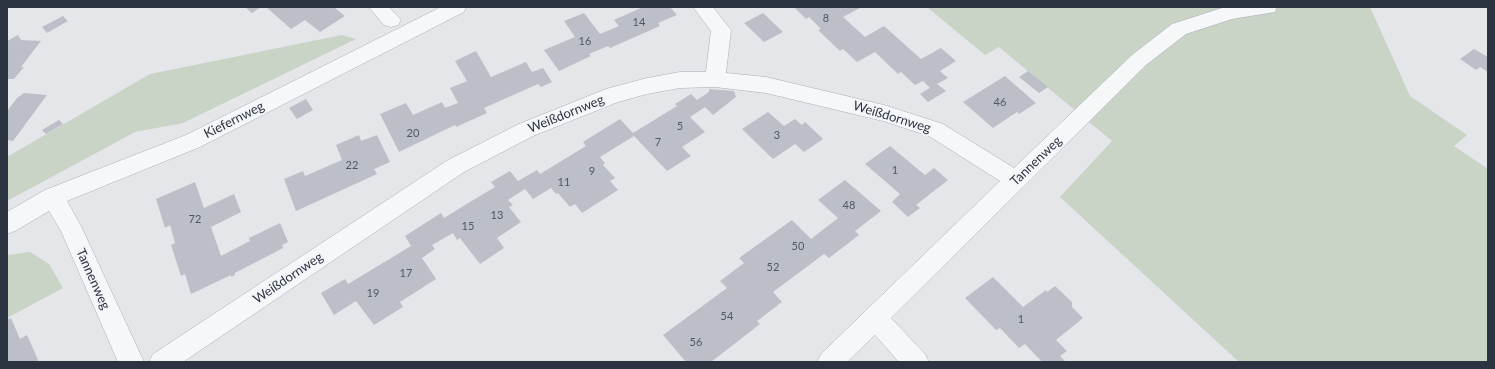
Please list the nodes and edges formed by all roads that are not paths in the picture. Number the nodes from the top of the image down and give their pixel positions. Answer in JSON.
{"nodes":[{"id":1,"x":458,"y":7,"type":"edge"},
{"id":2,"x":702,"y":7,"type":"edge"},
{"id":3,"x":1268,"y":7,"type":"edge"},
{"id":4,"x":715,"y":79,"type":"junction"},
{"id":5,"x":1016,"y":180,"type":"junction"},
{"id":6,"x":53,"y":197,"type":"junction"},
{"id":7,"x":7,"y":224,"type":"edge"},
{"id":8,"x":875,"y":318,"type":"junction"},
{"id":9,"x":131,"y":362,"type":"edge"},
{"id":10,"x":162,"y":362,"type":"edge"},
{"id":11,"x":830,"y":362,"type":"edge"},
{"id":12,"x":916,"y":362,"type":"edge"}],
"edges":[{"from":1,"to":6,"type":"street","name":"Kiefernweg"},
{"from":2,"to":4,"type":"street"},
{"from":3,"to":5,"type":"street","name":"Tannenweg"},
{"from":4,"to":5,"type":"street","name":"Weißdornweg"},
{"from":4,"to":10,"type":"street","name":"Weißdornweg"},
{"from":5,"to":8,"type":"street","name":"Tannenweg"},
{"from":6,"to":7,"type":"street","name":"Kiefernweg"},
{"from":6,"to":9,"type":"street","name":"Tannenweg"},
{"from":8,"to":11,"type":"street","name":"Tannenweg"},
{"from":8,"to":12,"type":"street"}]}
